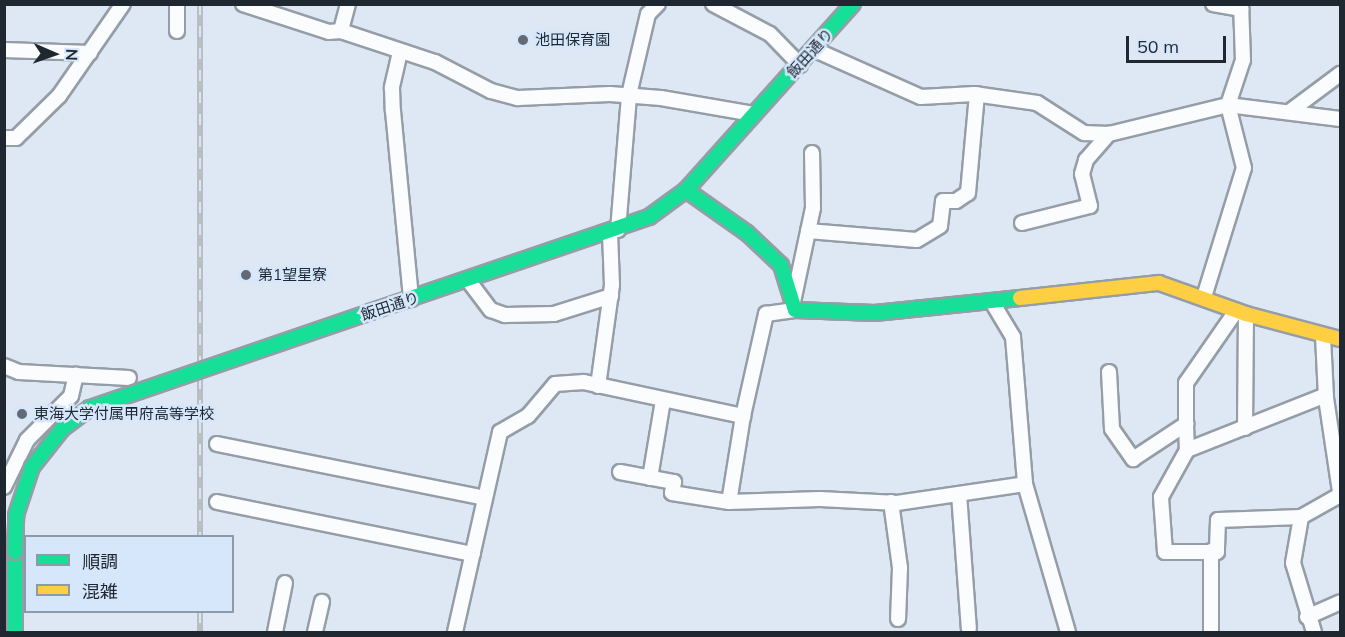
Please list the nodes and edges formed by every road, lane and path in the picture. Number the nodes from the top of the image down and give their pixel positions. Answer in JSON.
{"nodes":[{"id":1,"x":123,"y":4,"type":"edge"},
{"id":2,"x":177,"y":4,"type":"edge"},
{"id":3,"x":243,"y":4,"type":"edge"},
{"id":4,"x":348,"y":4,"type":"edge"},
{"id":5,"x":658,"y":4,"type":"edge"},
{"id":6,"x":713,"y":4,"type":"edge"},
{"id":7,"x":853,"y":4,"type":"edge"},
{"id":8,"x":1212,"y":4,"type":"edge"},
{"id":9,"x":1242,"y":7,"type":"edge"},
{"id":10,"x":177,"y":31,"type":"dead end"},
{"id":11,"x":341,"y":31,"type":"junction"},
{"id":12,"x":813,"y":49,"type":"junction"},
{"id":13,"x":4,"y":50,"type":"edge"},
{"id":14,"x":400,"y":52,"type":"junction"},
{"id":15,"x":90,"y":53,"type":"junction"},
{"id":16,"x":800,"y":65,"type":"junction"},
{"id":17,"x":1341,"y":74,"type":"edge"},
{"id":18,"x":977,"y":94,"type":"junction"},
{"id":19,"x":629,"y":95,"type":"junction"},
{"id":20,"x":1228,"y":105,"type":"junction"},
{"id":21,"x":1289,"y":112,"type":"junction"},
{"id":22,"x":754,"y":114,"type":"junction"},
{"id":23,"x":1341,"y":118,"type":"edge"},
{"id":24,"x":1109,"y":134,"type":"junction"},
{"id":25,"x":4,"y":138,"type":"edge"},
{"id":26,"x":812,"y":153,"type":"dead end"},
{"id":27,"x":686,"y":190,"type":"junction"},
{"id":28,"x":1022,"y":223,"type":"dead end"},
{"id":29,"x":808,"y":231,"type":"junction"},
{"id":30,"x":614,"y":232,"type":"junction"},
{"id":31,"x":468,"y":280,"type":"junction"},
{"id":32,"x":611,"y":296,"type":"junction"},
{"id":33,"x":1204,"y":297,"type":"junction"},
{"id":34,"x":411,"y":299,"type":"junction"},
{"id":35,"x":992,"y":302,"type":"junction"},
{"id":36,"x":794,"y":306,"type":"junction"},
{"id":37,"x":1241,"y":313,"type":"junction"},
{"id":38,"x":1323,"y":336,"type":"junction"},
{"id":39,"x":1341,"y":339,"type":"edge"},
{"id":40,"x":4,"y":366,"type":"edge"},
{"id":41,"x":1109,"y":372,"type":"dead end"},
{"id":42,"x":76,"y":375,"type":"junction"},
{"id":43,"x":129,"y":378,"type":"dead end"},
{"id":44,"x":598,"y":386,"type":"junction"},
{"id":45,"x":1326,"y":395,"type":"junction"},
{"id":46,"x":663,"y":400,"type":"junction"},
{"id":47,"x":743,"y":416,"type":"junction"},
{"id":48,"x":1186,"y":423,"type":"junction"},
{"id":49,"x":1245,"y":428,"type":"junction"},
{"id":50,"x":217,"y":444,"type":"dead end"},
{"id":51,"x":1187,"y":450,"type":"junction"},
{"id":52,"x":620,"y":472,"type":"dead end"},
{"id":53,"x":650,"y":478,"type":"junction"},
{"id":54,"x":1025,"y":484,"type":"junction"},
{"id":55,"x":4,"y":487,"type":"edge"},
{"id":56,"x":959,"y":494,"type":"junction"},
{"id":57,"x":1341,"y":494,"type":"edge"},
{"id":58,"x":485,"y":498,"type":"junction"},
{"id":59,"x":217,"y":502,"type":"dead end"},
{"id":60,"x":729,"y":502,"type":"junction"},
{"id":61,"x":891,"y":502,"type":"junction"},
{"id":62,"x":1301,"y":517,"type":"junction"},
{"id":63,"x":1211,"y":551,"type":"junction"},
{"id":64,"x":473,"y":554,"type":"junction"},
{"id":65,"x":12,"y":560,"type":"edge"},
{"id":66,"x":285,"y":583,"type":"dead end"},
{"id":67,"x":322,"y":602,"type":"dead end"},
{"id":68,"x":1341,"y":602,"type":"edge"},
{"id":69,"x":1307,"y":617,"type":"junction"},
{"id":70,"x":898,"y":619,"type":"dead end"},
{"id":71,"x":969,"y":628,"type":"dead end"},
{"id":72,"x":15,"y":633,"type":"edge"},
{"id":73,"x":274,"y":633,"type":"edge"},
{"id":74,"x":315,"y":633,"type":"edge"},
{"id":75,"x":455,"y":633,"type":"edge"},
{"id":76,"x":1068,"y":633,"type":"edge"},
{"id":77,"x":1211,"y":633,"type":"edge"},
{"id":78,"x":1314,"y":633,"type":"edge"}],
"edges":[{"from":1,"to":15,"type":"street"},
{"from":2,"to":10,"type":"street"},
{"from":3,"to":11,"type":"street"},
{"from":4,"to":11,"type":"street"},
{"from":5,"to":19,"type":"street"},
{"from":6,"to":16,"type":"street"},
{"from":7,"to":12,"type":"main road","name":"飯田通り"},
{"from":8,"to":9,"type":"street"},
{"from":9,"to":20,"type":"street"},
{"from":11,"to":14,"type":"street"},
{"from":12,"to":16,"type":"main road","name":"飯田通り"},
{"from":12,"to":18,"type":"street"},
{"from":13,"to":15,"type":"street"},
{"from":14,"to":19,"type":"street"},
{"from":14,"to":34,"type":"street"},
{"from":15,"to":25,"type":"street"},
{"from":16,"to":22,"type":"main road","name":"飯田通り"},
{"from":17,"to":21,"type":"street"},
{"from":18,"to":24,"type":"street"},
{"from":18,"to":29,"type":"street"},
{"from":19,"to":22,"type":"street"},
{"from":19,"to":30,"type":"street"},
{"from":20,"to":21,"type":"street"},
{"from":20,"to":24,"type":"street"},
{"from":20,"to":33,"type":"street"},
{"from":21,"to":23,"type":"street"},
{"from":22,"to":27,"type":"main road","name":"飯田通り"},
{"from":24,"to":28,"type":"street"},
{"from":26,"to":29,"type":"street"},
{"from":27,"to":30,"type":"main road","name":"飯田通り"},
{"from":27,"to":36,"type":"main road"},
{"from":29,"to":36,"type":"street"},
{"from":30,"to":31,"type":"main road","name":"飯田通り"},
{"from":30,"to":32,"type":"street"},
{"from":31,"to":32,"type":"street"},
{"from":31,"to":34,"type":"main road","name":"飯田通り"},
{"from":32,"to":44,"type":"street"},
{"from":33,"to":35,"type":"main road"},
{"from":33,"to":37,"type":"main road"},
{"from":34,"to":65,"type":"main road","name":"飯田通り","bridge":true},
{"from":35,"to":36,"type":"main road"},
{"from":35,"to":54,"type":"street"},
{"from":36,"to":47,"type":"street"},
{"from":37,"to":38,"type":"main road"},
{"from":37,"to":48,"type":"street"},
{"from":37,"to":49,"type":"street"},
{"from":38,"to":39,"type":"main road"},
{"from":38,"to":45,"type":"street"},
{"from":40,"to":42,"type":"street"},
{"from":41,"to":48,"type":"street"},
{"from":42,"to":43,"type":"street"},
{"from":42,"to":55,"type":"street"},
{"from":44,"to":46,"type":"street"},
{"from":44,"to":58,"type":"street"},
{"from":45,"to":49,"type":"street"},
{"from":45,"to":57,"type":"street"},
{"from":46,"to":47,"type":"street"},
{"from":46,"to":53,"type":"street"},
{"from":47,"to":60,"type":"street"},
{"from":48,"to":51,"type":"street"},
{"from":49,"to":51,"type":"street"},
{"from":50,"to":58,"type":"street"},
{"from":51,"to":63,"type":"street"},
{"from":52,"to":53,"type":"street"},
{"from":53,"to":60,"type":"street"},
{"from":54,"to":56,"type":"street"},
{"from":54,"to":76,"type":"street"},
{"from":56,"to":61,"type":"street"},
{"from":56,"to":71,"type":"street"},
{"from":57,"to":62,"type":"street"},
{"from":58,"to":64,"type":"street"},
{"from":59,"to":64,"type":"street"},
{"from":60,"to":61,"type":"street"},
{"from":61,"to":70,"type":"street"},
{"from":62,"to":63,"type":"street"},
{"from":62,"to":69,"type":"street"},
{"from":63,"to":77,"type":"street"},
{"from":64,"to":75,"type":"street"},
{"from":65,"to":72,"type":"main road","name":"飯田通り"},
{"from":66,"to":73,"type":"street"},
{"from":67,"to":74,"type":"street"},
{"from":68,"to":69,"type":"street"},
{"from":69,"to":78,"type":"street"}]}
